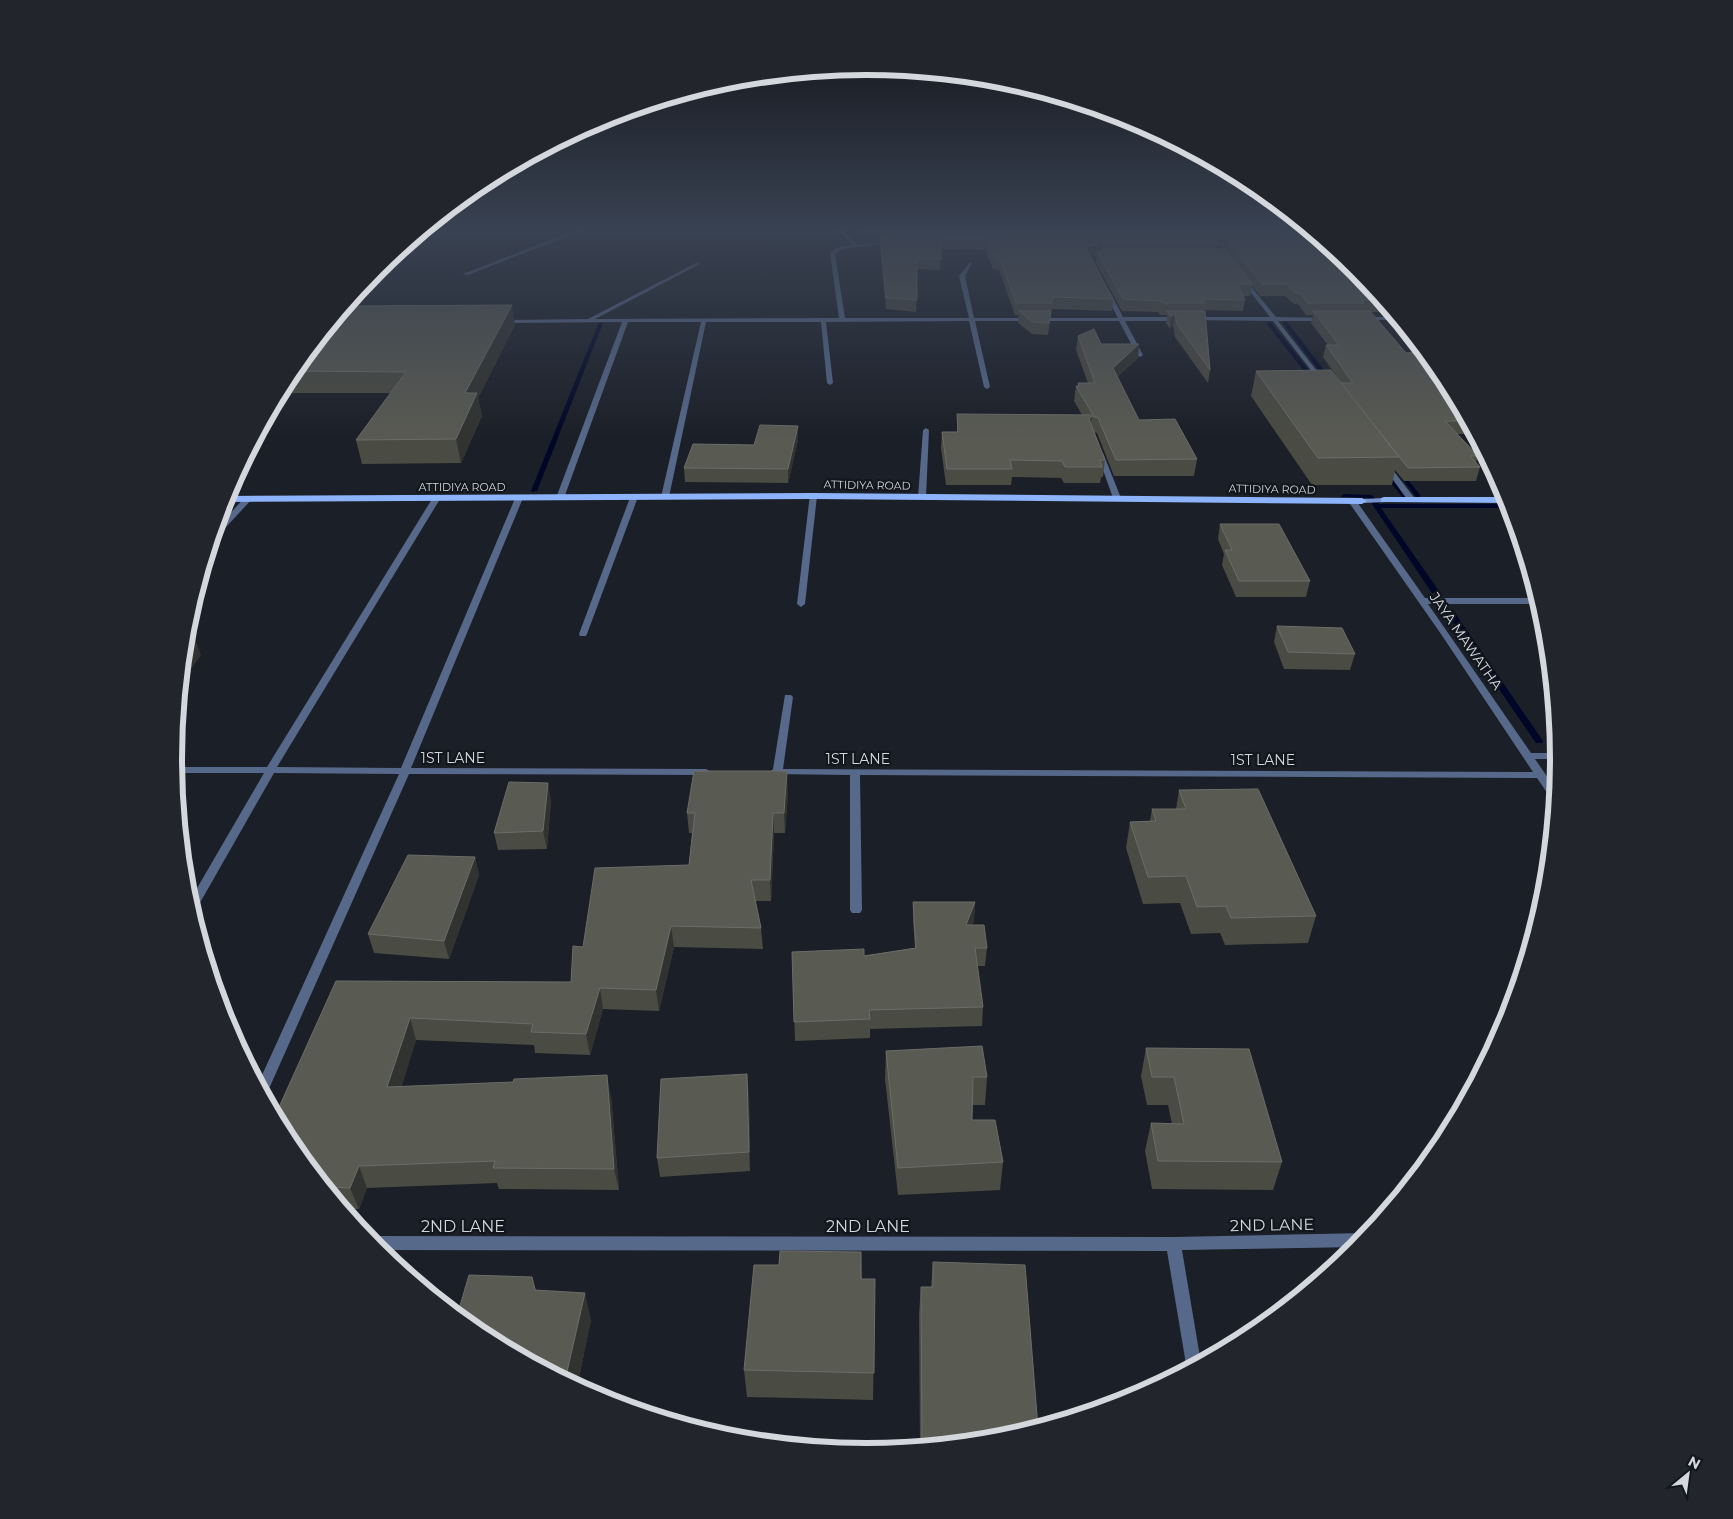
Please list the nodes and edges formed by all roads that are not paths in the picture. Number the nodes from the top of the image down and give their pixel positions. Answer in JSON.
{"nodes":[{"id":1,"x":630,"y":299,"type":"edge"},
{"id":2,"x":839,"y":299,"type":"edge"},
{"id":3,"x":966,"y":299,"type":"edge"},
{"id":4,"x":1111,"y":299,"type":"edge"},
{"id":5,"x":1258,"y":299,"type":"edge"},
{"id":6,"x":822,"y":319,"type":"junction"},
{"id":7,"x":842,"y":319,"type":"junction"},
{"id":8,"x":970,"y":319,"type":"junction"},
{"id":9,"x":1122,"y":319,"type":"junction"},
{"id":10,"x":1360,"y":319,"type":"edge"},
{"id":11,"x":1390,"y":319,"type":"edge"},
{"id":12,"x":626,"y":320,"type":"junction"},
{"id":13,"x":704,"y":320,"type":"junction"},
{"id":14,"x":1275,"y":320,"type":"junction"},
{"id":15,"x":1332,"y":320,"type":"edge"},
{"id":16,"x":588,"y":321,"type":"junction"},
{"id":17,"x":490,"y":322,"type":"edge"},
{"id":18,"x":1140,"y":355,"type":"dead end"},
{"id":19,"x":830,"y":383,"type":"dead end"},
{"id":20,"x":986,"y":387,"type":"dead end"},
{"id":21,"x":1328,"y":390,"type":"edge"},
{"id":22,"x":926,"y":430,"type":"dead end"},
{"id":23,"x":1096,"y":443,"type":"edge"},
{"id":24,"x":1382,"y":460,"type":"edge"},
{"id":25,"x":813,"y":496,"type":"junction"},
{"id":26,"x":634,"y":497,"type":"junction"},
{"id":27,"x":665,"y":497,"type":"junction"},
{"id":28,"x":922,"y":497,"type":"junction"},
{"id":29,"x":519,"y":498,"type":"junction"},
{"id":30,"x":560,"y":498,"type":"junction"},
{"id":31,"x":1117,"y":498,"type":"junction"},
{"id":32,"x":248,"y":499,"type":"junction"},
{"id":33,"x":436,"y":499,"type":"junction"},
{"id":34,"x":233,"y":500,"type":"edge"},
{"id":35,"x":1384,"y":500,"type":"joint"},
{"id":36,"x":1412,"y":500,"type":"junction"},
{"id":37,"x":1500,"y":500,"type":"edge"},
{"id":38,"x":1357,"y":501,"type":"junction"},
{"id":39,"x":224,"y":525,"type":"edge"},
{"id":40,"x":1423,"y":601,"type":"junction"},
{"id":41,"x":1532,"y":601,"type":"edge"},
{"id":42,"x":801,"y":604,"type":"dead end"},
{"id":43,"x":584,"y":634,"type":"dead end"},
{"id":44,"x":788,"y":697,"type":"dead end"},
{"id":45,"x":1529,"y":756,"type":"junction"},
{"id":46,"x":1551,"y":756,"type":"edge"},
{"id":47,"x":182,"y":770,"type":"edge"},
{"id":48,"x":270,"y":771,"type":"junction"},
{"id":49,"x":405,"y":771,"type":"junction"},
{"id":50,"x":719,"y":772,"type":"edge"},
{"id":51,"x":855,"y":772,"type":"junction"},
{"id":52,"x":1542,"y":775,"type":"junction"},
{"id":53,"x":1550,"y":789,"type":"edge"},
{"id":54,"x":196,"y":898,"type":"edge"},
{"id":55,"x":856,"y":910,"type":"dead end"},
{"id":56,"x":264,"y":1084,"type":"edge"},
{"id":57,"x":1354,"y":1240,"type":"edge"},
{"id":58,"x":381,"y":1243,"type":"edge"},
{"id":59,"x":1172,"y":1244,"type":"junction"},
{"id":60,"x":1193,"y":1360,"type":"edge"}],
"edges":[{"from":1,"to":16,"type":"street"},
{"from":2,"to":7,"type":"street"},
{"from":3,"to":8,"type":"street"},
{"from":4,"to":9,"type":"street"},
{"from":5,"to":14,"type":"street"},
{"from":6,"to":7,"type":"street"},
{"from":6,"to":13,"type":"street"},
{"from":6,"to":19,"type":"street"},
{"from":7,"to":8,"type":"street"},
{"from":8,"to":9,"type":"street"},
{"from":8,"to":20,"type":"street"},
{"from":9,"to":14,"type":"street"},
{"from":9,"to":18,"type":"street"},
{"from":10,"to":11,"type":"street"},
{"from":12,"to":13,"type":"street"},
{"from":12,"to":16,"type":"street"},
{"from":12,"to":30,"type":"street"},
{"from":13,"to":27,"type":"street"},
{"from":14,"to":15,"type":"street"},
{"from":14,"to":21,"type":"street"},
{"from":16,"to":17,"type":"street"},
{"from":22,"to":28,"type":"street"},
{"from":23,"to":31,"type":"street"},
{"from":24,"to":36,"type":"street"},
{"from":25,"to":27,"type":"main road","name":"ATTIDIYA ROAD"},
{"from":25,"to":28,"type":"main road","name":"ATTIDIYA ROAD"},
{"from":25,"to":42,"type":"street"},
{"from":26,"to":27,"type":"main road","name":"ATTIDIYA ROAD"},
{"from":26,"to":30,"type":"main road","name":"ATTIDIYA ROAD"},
{"from":26,"to":43,"type":"street"},
{"from":28,"to":31,"type":"main road","name":"ATTIDIYA ROAD"},
{"from":29,"to":30,"type":"main road","name":"ATTIDIYA ROAD"},
{"from":29,"to":33,"type":"main road","name":"ATTIDIYA ROAD"},
{"from":29,"to":49,"type":"street"},
{"from":31,"to":38,"type":"main road","name":"ATTIDIYA ROAD"},
{"from":32,"to":33,"type":"main road","name":"ATTIDIYA ROAD"},
{"from":32,"to":34,"type":"main road","name":"ATTIDIYA ROAD"},
{"from":32,"to":39,"type":"street"},
{"from":33,"to":48,"type":"street"},
{"from":35,"to":36,"type":"main road","name":"ATTIDIYA ROAD"},
{"from":35,"to":38,"type":"main road","name":"ATTIDIYA ROAD"},
{"from":36,"to":37,"type":"main road","name":"ATTIDIYA ROAD"},
{"from":38,"to":40,"type":"street","name":"JAYA MAWATHA"},
{"from":40,"to":41,"type":"street"},
{"from":40,"to":45,"type":"street","name":"JAYA MAWATHA"},
{"from":44,"to":51,"type":"street","name":"1ST LANE"},
{"from":45,"to":46,"type":"street"},
{"from":45,"to":52,"type":"street","name":"JAYA MAWATHA"},
{"from":47,"to":48,"type":"street","name":"1ST LANE"},
{"from":48,"to":49,"type":"street","name":"1ST LANE"},
{"from":48,"to":54,"type":"street"},
{"from":49,"to":50,"type":"street","name":"1ST LANE"},
{"from":49,"to":56,"type":"street"},
{"from":51,"to":52,"type":"street","name":"1ST LANE"},
{"from":51,"to":55,"type":"street"},
{"from":52,"to":53,"type":"street","name":"JAYA MAWATHA"},
{"from":57,"to":59,"type":"street","name":"2ND LANE"},
{"from":58,"to":59,"type":"street","name":"2ND LANE"},
{"from":59,"to":60,"type":"street"}]}
